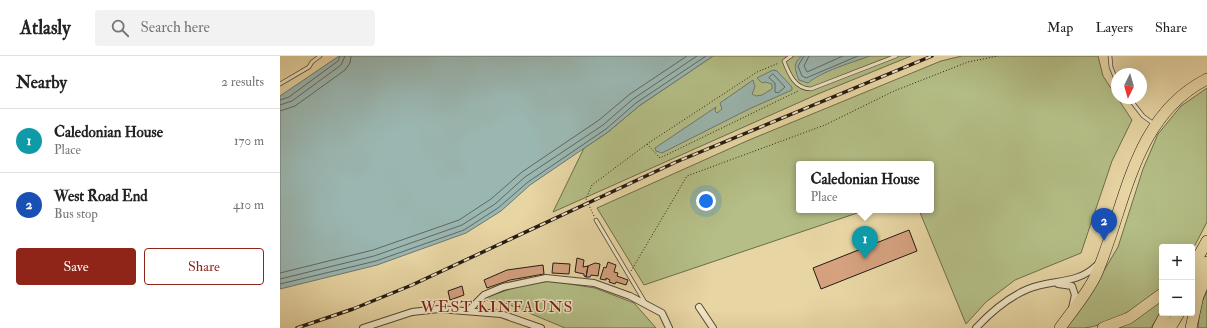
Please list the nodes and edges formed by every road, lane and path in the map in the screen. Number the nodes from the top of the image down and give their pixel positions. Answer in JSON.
{"nodes":[{"id":1,"x":320,"y":56,"type":"edge"},
{"id":2,"x":791,"y":56,"type":"edge"},
{"id":3,"x":896,"y":56,"type":"edge"},
{"id":4,"x":998,"y":56,"type":"edge"},
{"id":5,"x":1110,"y":56,"type":"edge"},
{"id":6,"x":784,"y":61,"type":"junction"},
{"id":7,"x":1111,"y":68,"type":"edge"},
{"id":8,"x":1207,"y":79,"type":"edge"},
{"id":9,"x":280,"y":84,"type":"edge"},
{"id":10,"x":804,"y":88,"type":"junction"},
{"id":11,"x":1134,"y":104,"type":"edge"},
{"id":12,"x":1154,"y":124,"type":"junction"},
{"id":13,"x":647,"y":144,"type":"junction"},
{"id":14,"x":596,"y":220,"type":"joint"},
{"id":15,"x":1207,"y":232,"type":"edge"},
{"id":16,"x":1207,"y":241,"type":"edge"},
{"id":17,"x":1195,"y":250,"type":"edge"},
{"id":18,"x":1101,"y":261,"type":"junction"},
{"id":19,"x":1207,"y":262,"type":"edge"},
{"id":20,"x":1195,"y":263,"type":"edge"},
{"id":21,"x":629,"y":275,"type":"junction"},
{"id":22,"x":1207,"y":275,"type":"edge"},
{"id":23,"x":1195,"y":284,"type":"edge"},
{"id":24,"x":1047,"y":285,"type":"junction"},
{"id":25,"x":1159,"y":296,"type":"edge"},
{"id":26,"x":647,"y":304,"type":"junction"},
{"id":27,"x":699,"y":307,"type":"dead end"},
{"id":28,"x":469,"y":310,"type":"junction"},
{"id":29,"x":1164,"y":316,"type":"edge"},
{"id":30,"x":1176,"y":316,"type":"edge"},
{"id":31,"x":1062,"y":324,"type":"edge"},
{"id":32,"x":382,"y":325,"type":"edge"},
{"id":33,"x":363,"y":328,"type":"edge"},
{"id":34,"x":540,"y":328,"type":"edge"},
{"id":35,"x":669,"y":328,"type":"edge"},
{"id":36,"x":713,"y":328,"type":"edge"},
{"id":37,"x":976,"y":328,"type":"edge"},
{"id":38,"x":1104,"y":328,"type":"edge"},
{"id":39,"x":1158,"y":328,"type":"edge"},
{"id":40,"x":1170,"y":328,"type":"edge"},
{"id":41,"x":1191,"y":328,"type":"edge"}],
"edges":[{"from":1,"to":9,"type":"lane"},
{"from":2,"to":6,"type":"lane"},
{"from":3,"to":10,"type":"lane"},
{"from":4,"to":21,"type":"path"},
{"from":5,"to":7,"type":"lane"},
{"from":6,"to":10,"type":"lane"},
{"from":6,"to":13,"type":"path"},
{"from":8,"to":12,"type":"highway"},
{"from":10,"to":13,"type":"path"},
{"from":11,"to":12,"type":"lane"},
{"from":12,"to":18,"type":"highway"},
{"from":13,"to":14,"type":"path"},
{"from":14,"to":21,"type":"lane"},
{"from":15,"to":17,"type":"highway"},
{"from":16,"to":20,"type":"highway"},
{"from":18,"to":24,"type":"street"},
{"from":18,"to":31,"type":"highway"},
{"from":19,"to":23,"type":"highway"},
{"from":21,"to":26,"type":"lane"},
{"from":22,"to":41,"type":"highway"},
{"from":24,"to":31,"type":"street"},
{"from":24,"to":37,"type":"street"},
{"from":25,"to":38,"type":"highway"},
{"from":26,"to":28,"type":"street"},
{"from":26,"to":35,"type":"street"},
{"from":27,"to":36,"type":"street"},
{"from":28,"to":32,"type":"street"},
{"from":28,"to":34,"type":"street"},
{"from":29,"to":39,"type":"highway"},
{"from":30,"to":40,"type":"highway"},
{"from":32,"to":33,"type":"street"}]}
